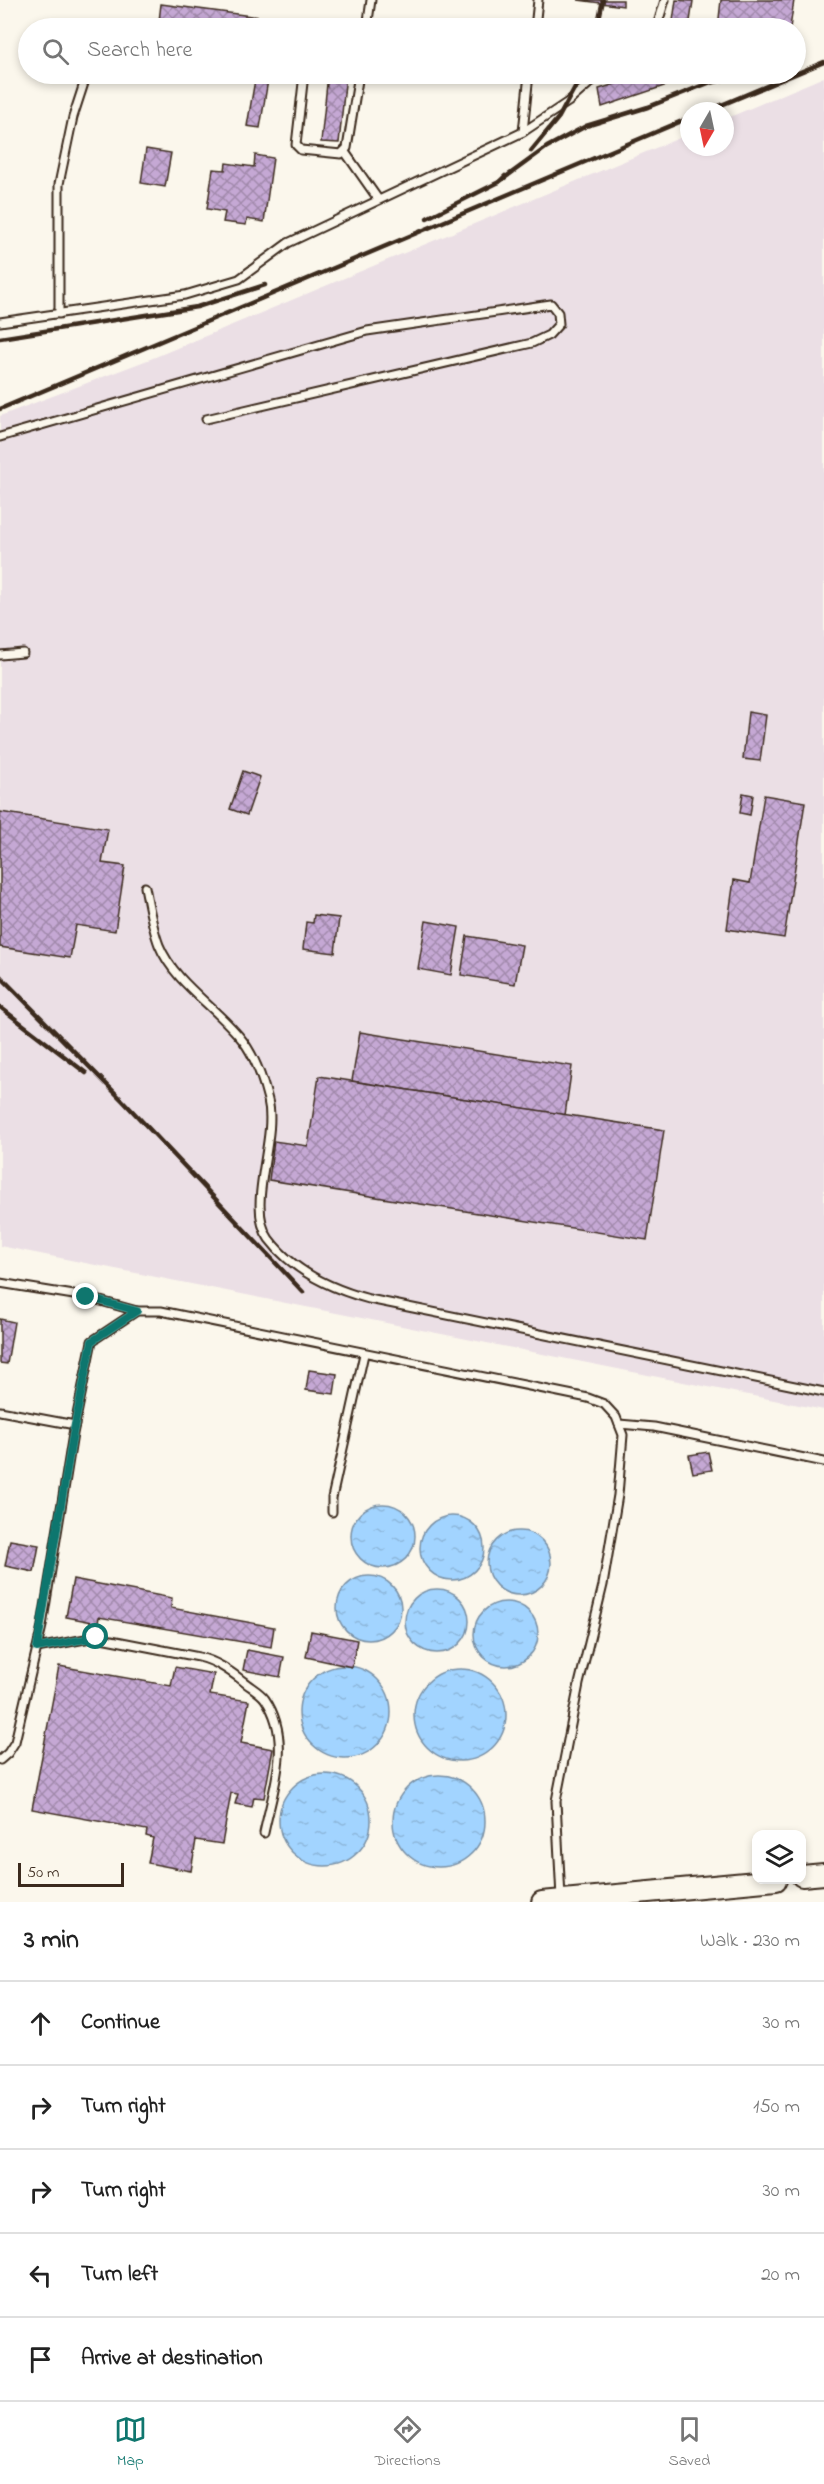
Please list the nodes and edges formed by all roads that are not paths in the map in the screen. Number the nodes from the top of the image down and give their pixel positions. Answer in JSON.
{"nodes":[{"id":1,"x":371,"y":0,"type":"edge"},
{"id":2,"x":538,"y":0,"type":"edge"},
{"id":3,"x":665,"y":0,"type":"edge"},
{"id":4,"x":368,"y":18,"type":"edge"},
{"id":5,"x":536,"y":18,"type":"edge"},
{"id":6,"x":660,"y":18,"type":"edge"},
{"id":7,"x":84,"y":84,"type":"edge"},
{"id":8,"x":303,"y":84,"type":"edge"},
{"id":9,"x":357,"y":84,"type":"edge"},
{"id":10,"x":529,"y":84,"type":"edge"},
{"id":11,"x":589,"y":84,"type":"edge"},
{"id":12,"x":523,"y":132,"type":"junction"},
{"id":13,"x":345,"y":152,"type":"junction"},
{"id":14,"x":378,"y":199,"type":"junction"},
{"id":15,"x":59,"y":314,"type":"junction"},
{"id":16,"x":0,"y":322,"type":"edge"},
{"id":17,"x":206,"y":419,"type":"dead end"},
{"id":18,"x":0,"y":437,"type":"edge"},
{"id":19,"x":23,"y":652,"type":"dead end"},
{"id":20,"x":0,"y":655,"type":"edge"},
{"id":21,"x":145,"y":887,"type":"dead end"},
{"id":22,"x":0,"y":1282,"type":"edge"},
{"id":23,"x":137,"y":1311,"type":"junction"},
{"id":24,"x":364,"y":1354,"type":"junction"},
{"id":25,"x":824,"y":1392,"type":"edge"},
{"id":26,"x":0,"y":1411,"type":"edge"},
{"id":27,"x":619,"y":1424,"type":"junction"},
{"id":28,"x":75,"y":1425,"type":"junction"},
{"id":29,"x":824,"y":1462,"type":"edge"},
{"id":30,"x":332,"y":1512,"type":"dead end"},
{"id":31,"x":37,"y":1648,"type":"junction"},
{"id":32,"x":0,"y":1760,"type":"edge"},
{"id":33,"x":264,"y":1833,"type":"dead end"},
{"id":34,"x":824,"y":1874,"type":"edge"},
{"id":35,"x":806,"y":1876,"type":"edge"},
{"id":36,"x":752,"y":1882,"type":"edge"},
{"id":37,"x":551,"y":1901,"type":"edge"}],
"edges":[{"from":1,"to":4,"type":"lane"},
{"from":2,"to":5,"type":"lane"},
{"from":3,"to":6,"type":"lane"},
{"from":7,"to":15,"type":"lane"},
{"from":8,"to":13,"type":"lane"},
{"from":9,"to":13,"type":"lane"},
{"from":10,"to":12,"type":"lane"},
{"from":11,"to":12,"type":"lane"},
{"from":12,"to":14,"type":"lane"},
{"from":13,"to":14,"type":"lane"},
{"from":14,"to":15,"type":"lane"},
{"from":15,"to":16,"type":"lane"},
{"from":17,"to":18,"type":"lane"},
{"from":19,"to":20,"type":"lane"},
{"from":21,"to":25,"type":"lane"},
{"from":22,"to":23,"type":"lane"},
{"from":23,"to":24,"type":"lane"},
{"from":23,"to":28,"type":"lane"},
{"from":24,"to":27,"type":"lane"},
{"from":24,"to":30,"type":"lane"},
{"from":26,"to":28,"type":"lane"},
{"from":27,"to":29,"type":"lane"},
{"from":27,"to":37,"type":"lane"},
{"from":28,"to":31,"type":"lane"},
{"from":31,"to":32,"type":"lane"},
{"from":31,"to":33,"type":"lane"},
{"from":34,"to":35,"type":"main road"},
{"from":36,"to":37,"type":"main road"}]}
